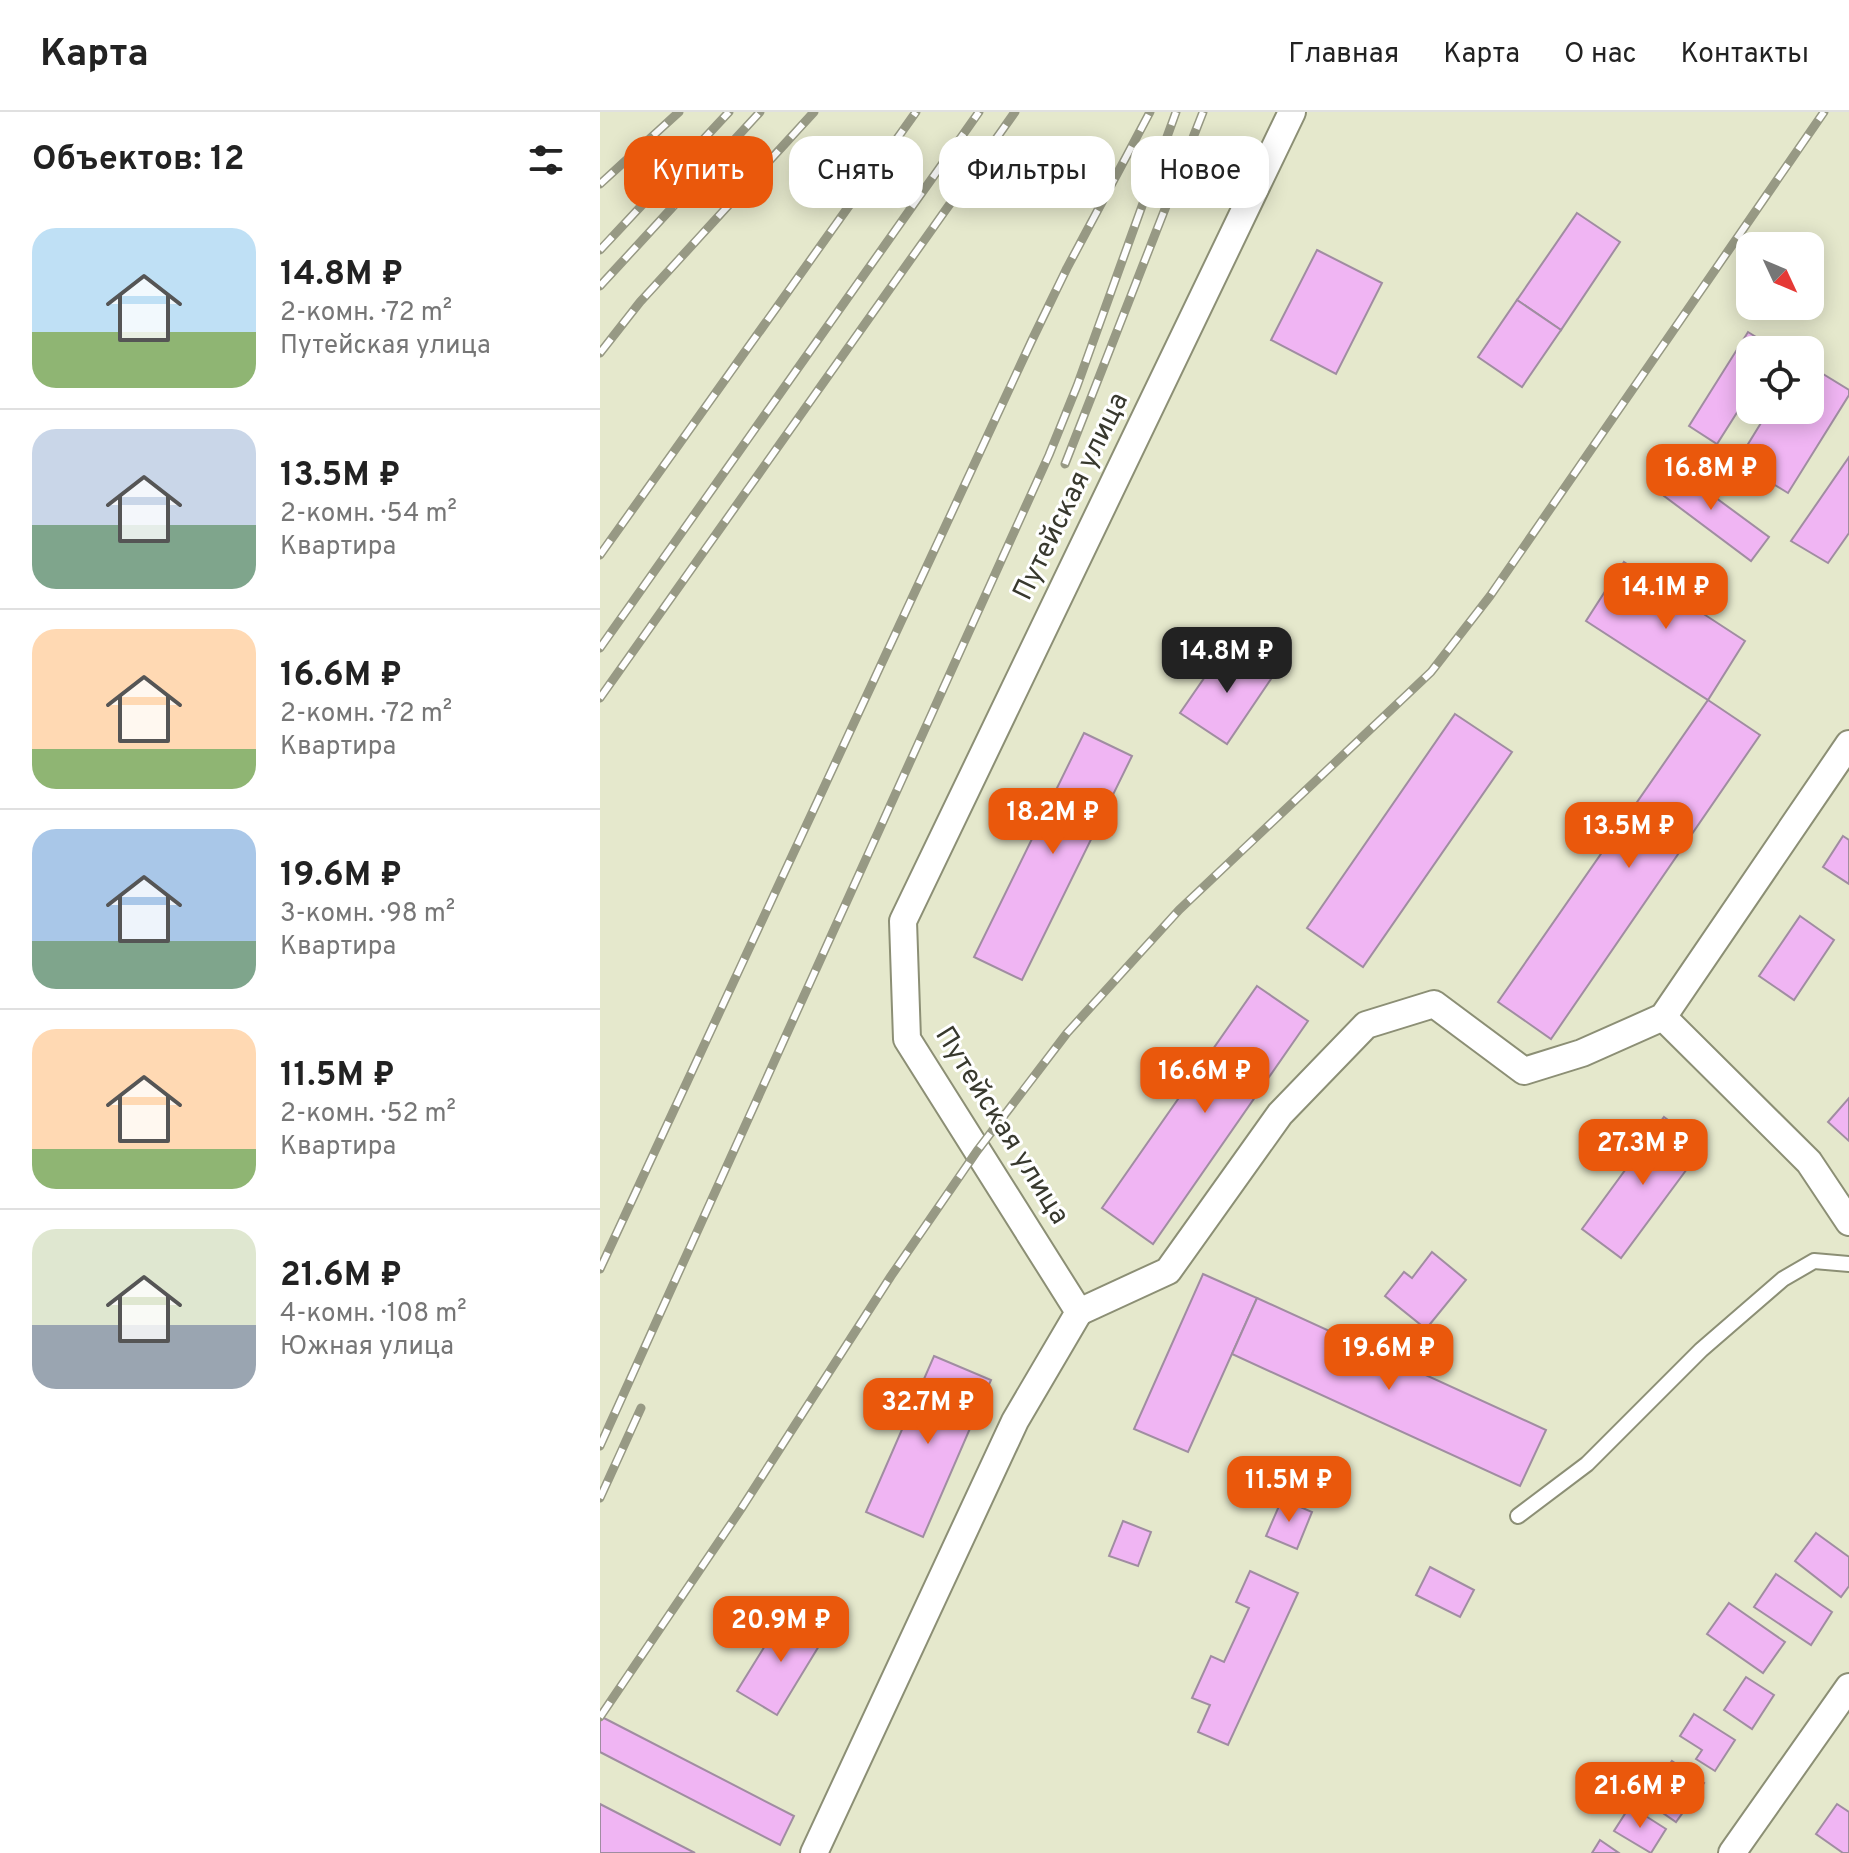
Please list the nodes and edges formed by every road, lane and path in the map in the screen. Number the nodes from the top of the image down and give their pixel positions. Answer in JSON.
{"nodes":[{"id":1,"x":1292,"y":112,"type":"edge"},
{"id":2,"x":1849,"y":744,"type":"edge"},
{"id":3,"x":1663,"y":1017,"type":"junction"},
{"id":4,"x":1849,"y":1222,"type":"edge"},
{"id":5,"x":1849,"y":1264,"type":"edge"},
{"id":6,"x":1079,"y":1312,"type":"junction"},
{"id":7,"x":1518,"y":1516,"type":"dead end"},
{"id":8,"x":1849,"y":1687,"type":"edge"},
{"id":9,"x":814,"y":1853,"type":"edge"},
{"id":10,"x":1732,"y":1853,"type":"edge"}],
"edges":[{"from":1,"to":6,"type":"street","name":"Путейская улица"},
{"from":2,"to":3,"type":"street"},
{"from":3,"to":4,"type":"street"},
{"from":3,"to":6,"type":"street"},
{"from":5,"to":7,"type":"lane"},
{"from":6,"to":9,"type":"street"},
{"from":8,"to":10,"type":"street"}]}
